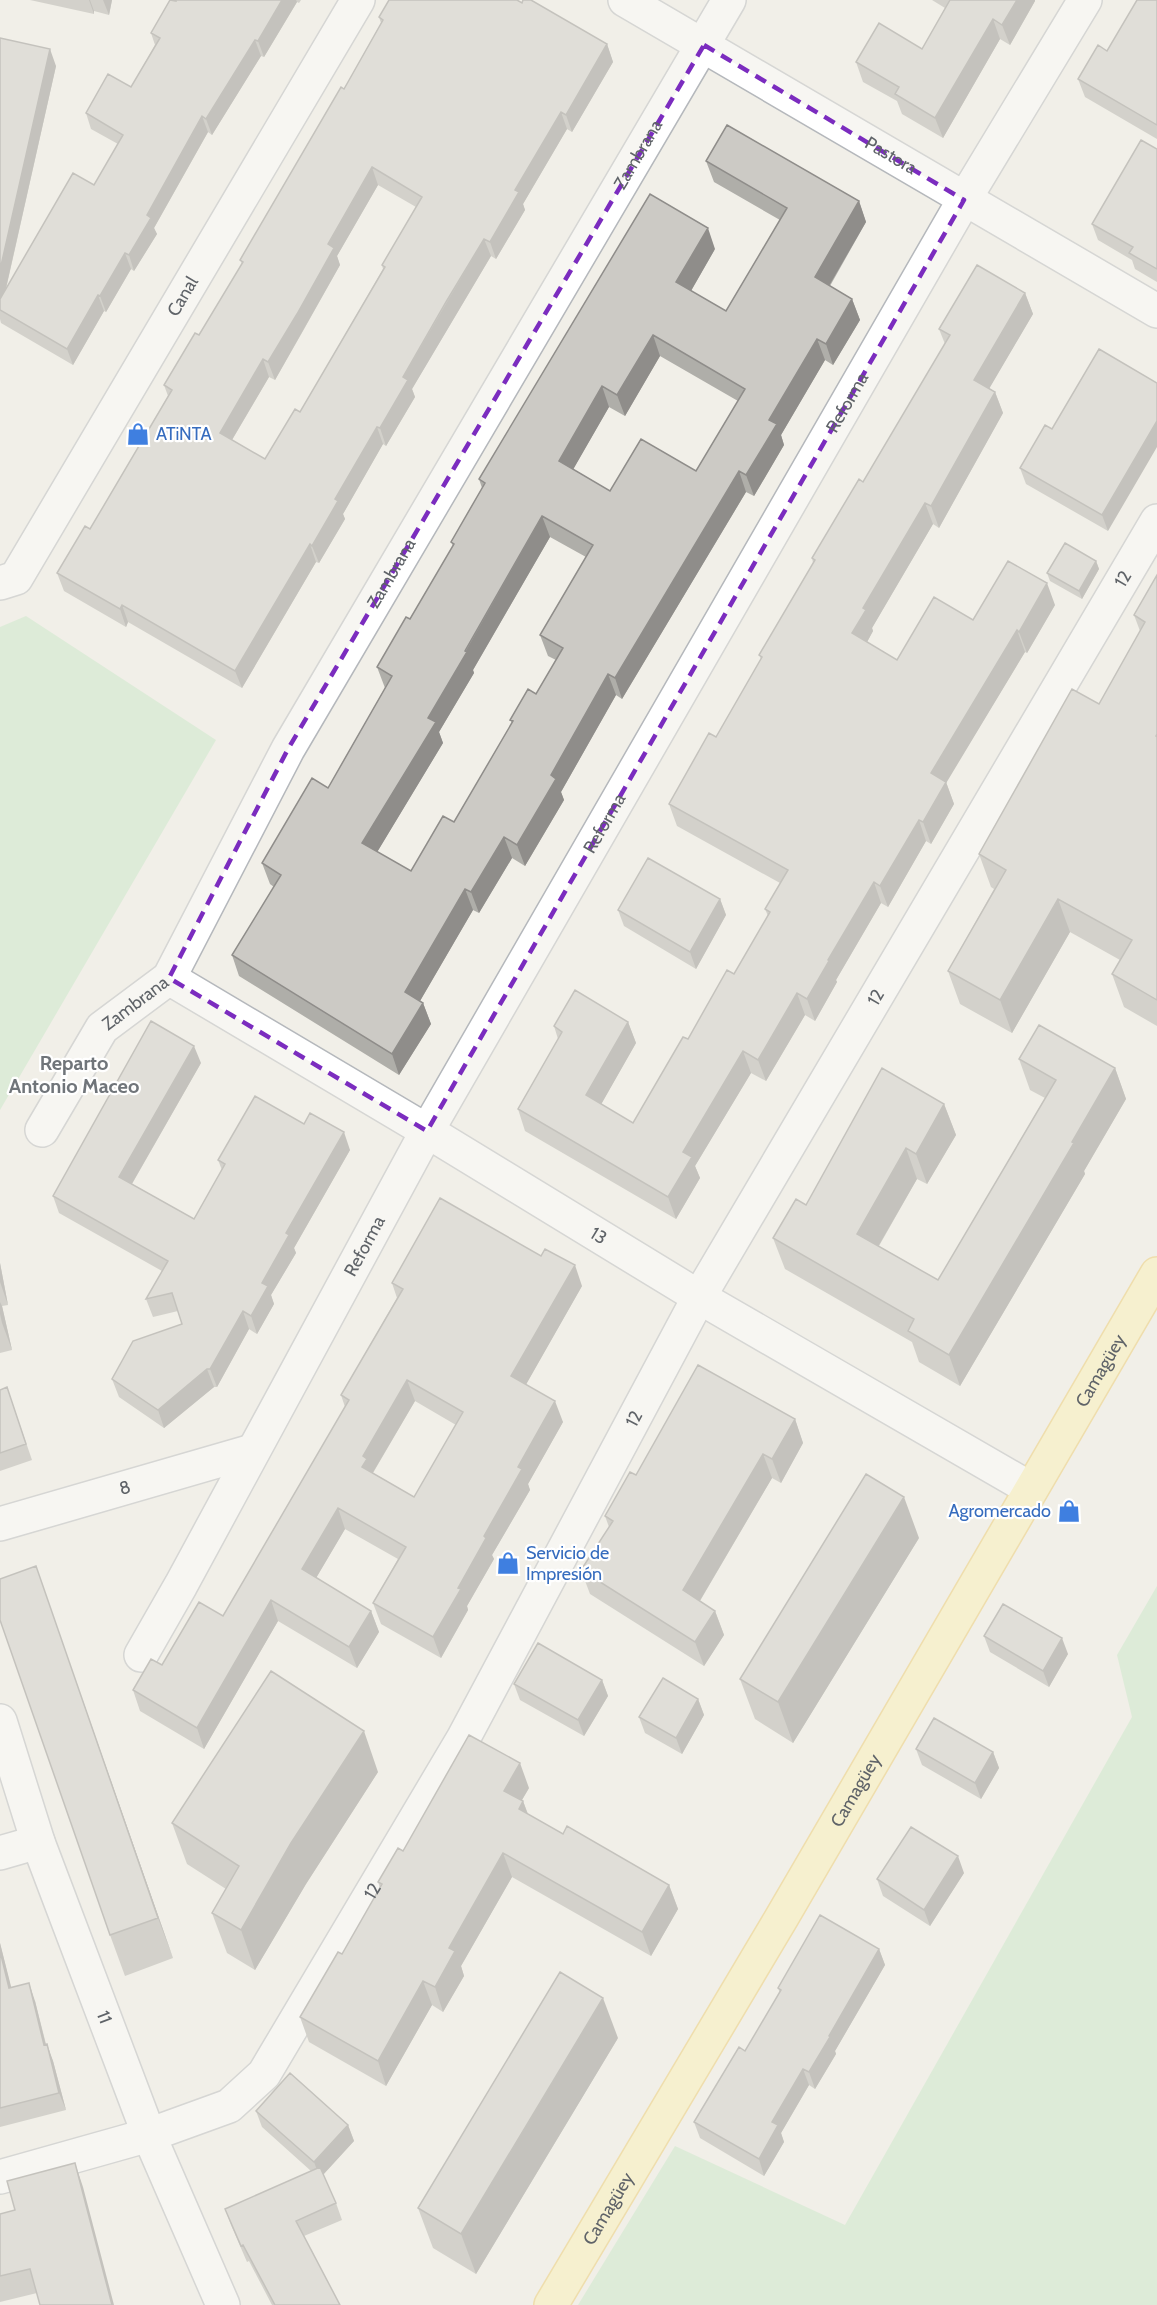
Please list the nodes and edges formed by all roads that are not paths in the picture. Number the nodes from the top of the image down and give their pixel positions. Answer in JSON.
{"nodes":[{"id":1,"x":358,"y":0,"type":"edge"},
{"id":2,"x":625,"y":0,"type":"edge"},
{"id":3,"x":729,"y":0,"type":"edge"},
{"id":4,"x":1085,"y":0,"type":"edge"},
{"id":5,"x":704,"y":45,"type":"junction"},
{"id":6,"x":964,"y":200,"type":"junction"},
{"id":7,"x":1157,"y":311,"type":"edge"},
{"id":8,"x":1157,"y":521,"type":"edge"},
{"id":9,"x":0,"y":584,"type":"edge"},
{"id":10,"x":169,"y":978,"type":"junction"},
{"id":11,"x":42,"y":1130,"type":"dead end"},
{"id":12,"x":427,"y":1131,"type":"junction"},
{"id":13,"x":1157,"y":1274,"type":"edge"},
{"id":14,"x":699,"y":1297,"type":"junction"},
{"id":15,"x":252,"y":1451,"type":"junction"},
{"id":16,"x":1031,"y":1489,"type":"junction"},
{"id":17,"x":0,"y":1524,"type":"edge"},
{"id":18,"x":141,"y":1655,"type":"dead end"},
{"id":19,"x":0,"y":1721,"type":"edge"},
{"id":20,"x":38,"y":1842,"type":"junction"},
{"id":21,"x":0,"y":1852,"type":"edge"},
{"id":22,"x":149,"y":2135,"type":"junction"},
{"id":23,"x":0,"y":2177,"type":"edge"},
{"id":24,"x":224,"y":2305,"type":"edge"},
{"id":25,"x":551,"y":2305,"type":"edge"}],
"edges":[{"from":1,"to":9,"type":"street","name":"Canal"},
{"from":2,"to":5,"type":"street","name":"Pastora"},
{"from":3,"to":5,"type":"street","name":"Zambrana"},
{"from":4,"to":6,"type":"street","name":"Reforma"},
{"from":5,"to":6,"type":"street","name":"Pastora"},
{"from":5,"to":10,"type":"street","name":"Zambrana"},
{"from":6,"to":7,"type":"street","name":"Pastora"},
{"from":6,"to":12,"type":"street","name":"Reforma"},
{"from":8,"to":14,"type":"street","name":"12"},
{"from":10,"to":11,"type":"street","name":"Zambrana"},
{"from":10,"to":12,"type":"street","name":"13"},
{"from":12,"to":14,"type":"street","name":"13"},
{"from":12,"to":15,"type":"street","name":"Reforma"},
{"from":13,"to":16,"type":"main road","name":"Camagüey"},
{"from":14,"to":16,"type":"street","name":"13"},
{"from":14,"to":22,"type":"street","name":"12"},
{"from":15,"to":17,"type":"street","name":"8"},
{"from":15,"to":18,"type":"street","name":"Reforma"},
{"from":16,"to":25,"type":"main road","name":"Camagüey"},
{"from":19,"to":20,"type":"street","name":"11"},
{"from":20,"to":21,"type":"street"},
{"from":20,"to":22,"type":"street","name":"11"},
{"from":22,"to":23,"type":"street","name":"12"},
{"from":22,"to":24,"type":"street","name":"11"}]}
